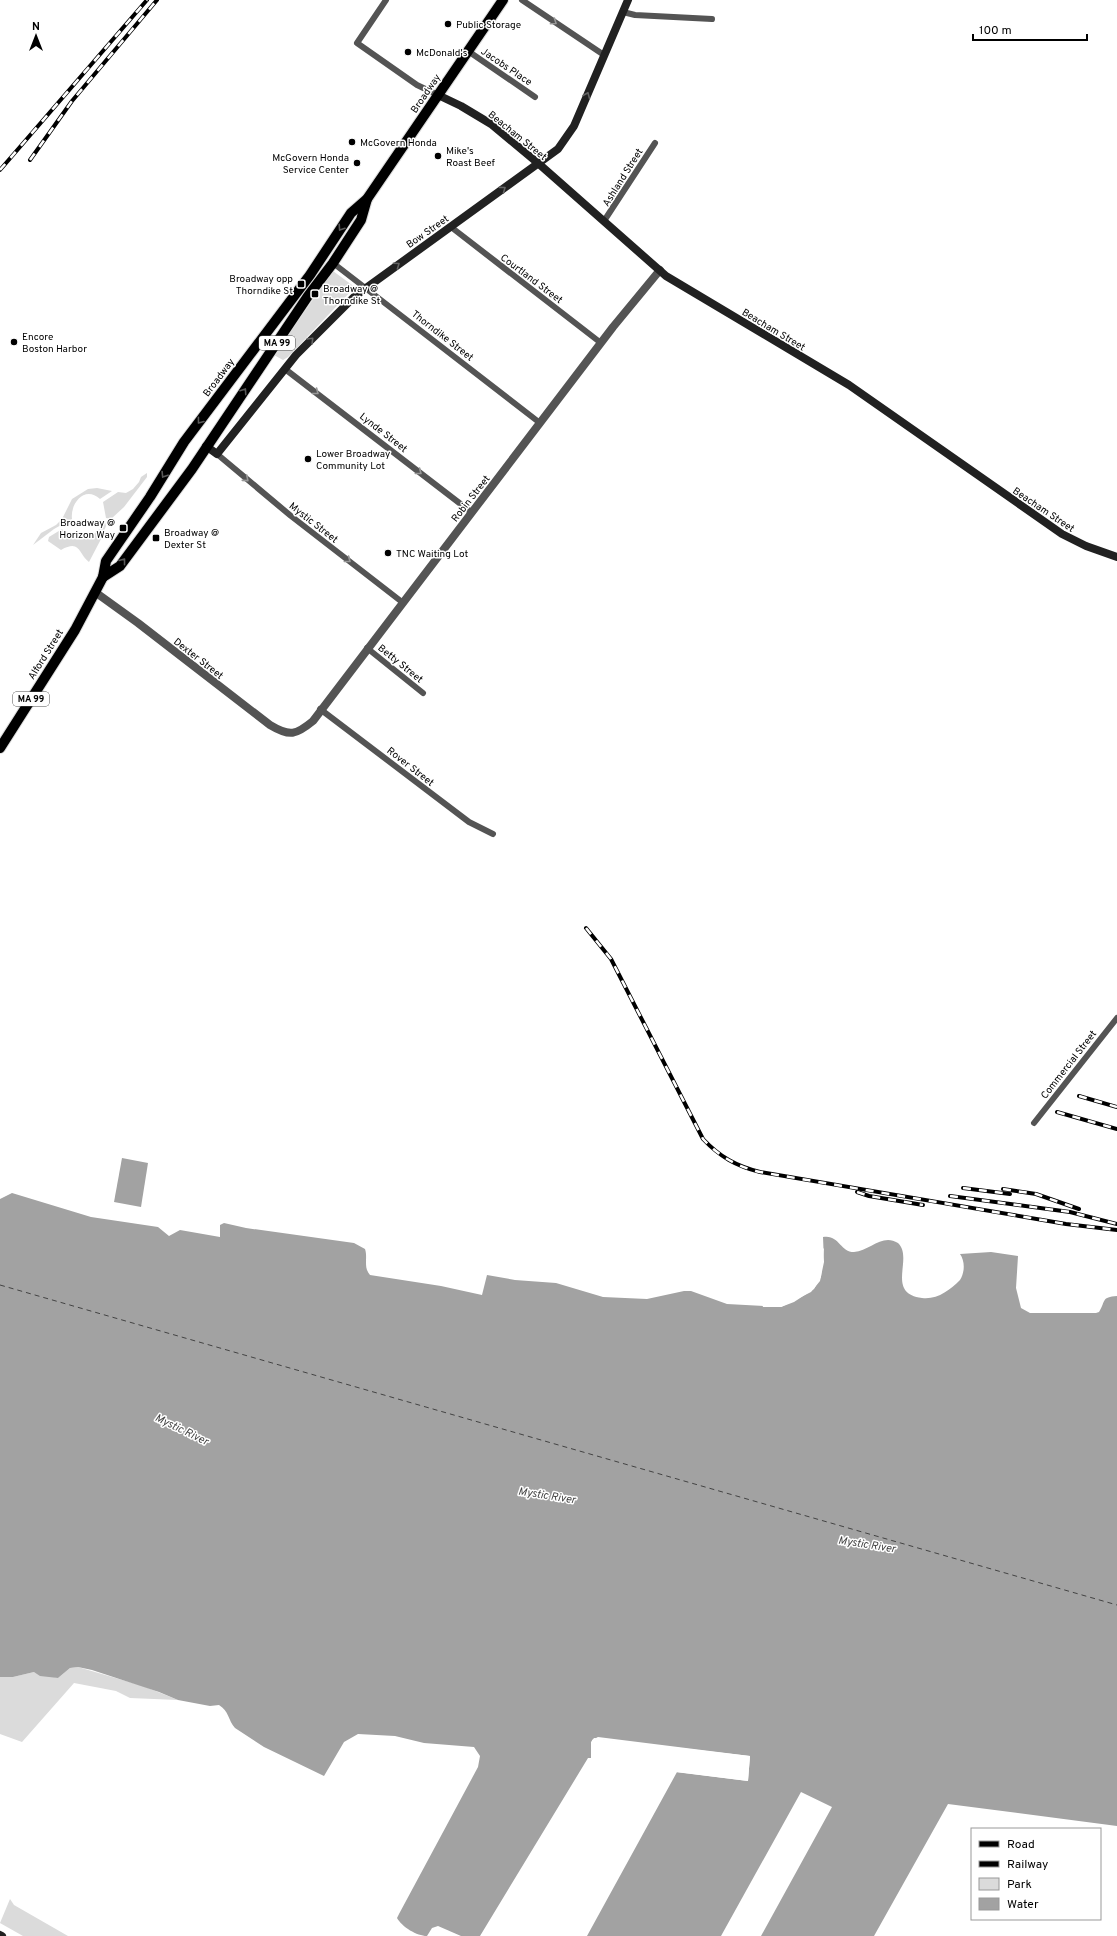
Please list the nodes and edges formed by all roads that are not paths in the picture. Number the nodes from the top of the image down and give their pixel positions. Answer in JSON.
{"nodes":[{"id":1,"x":386,"y":0,"type":"edge"},
{"id":2,"x":504,"y":0,"type":"edge"},
{"id":3,"x":522,"y":0,"type":"edge"},
{"id":4,"x":628,"y":0,"type":"edge"},
{"id":5,"x":623,"y":12,"type":"junction"},
{"id":6,"x":712,"y":19,"type":"dead end"},
{"id":7,"x":468,"y":51,"type":"junction"},
{"id":8,"x":604,"y":55,"type":"junction"},
{"id":9,"x":438,"y":95,"type":"junction"},
{"id":10,"x":535,"y":97,"type":"dead end"},
{"id":11,"x":655,"y":142,"type":"dead end"},
{"id":12,"x":539,"y":164,"type":"junction"},
{"id":13,"x":367,"y":199,"type":"junction"},
{"id":14,"x":604,"y":221,"type":"junction"},
{"id":15,"x":451,"y":227,"type":"junction"},
{"id":16,"x":333,"y":263,"type":"junction"},
{"id":17,"x":660,"y":270,"type":"junction"},
{"id":18,"x":365,"y":288,"type":"junction"},
{"id":19,"x":601,"y":343,"type":"junction"},
{"id":20,"x":285,"y":369,"type":"junction"},
{"id":21,"x":540,"y":423,"type":"junction"},
{"id":22,"x":206,"y":446,"type":"junction"},
{"id":23,"x":216,"y":454,"type":"junction"},
{"id":24,"x":471,"y":512,"type":"junction"},
{"id":25,"x":1117,"y":557,"type":"edge"},
{"id":26,"x":104,"y":577,"type":"junction"},
{"id":27,"x":95,"y":592,"type":"junction"},
{"id":28,"x":402,"y":602,"type":"junction"},
{"id":29,"x":367,"y":648,"type":"junction"},
{"id":30,"x":423,"y":693,"type":"dead end"},
{"id":31,"x":320,"y":709,"type":"junction"},
{"id":32,"x":293,"y":733,"type":"joint"},
{"id":33,"x":0,"y":748,"type":"edge"},
{"id":34,"x":493,"y":834,"type":"dead end"},
{"id":35,"x":1117,"y":1018,"type":"edge"},
{"id":36,"x":1034,"y":1123,"type":"dead end"}],
"edges":[{"from":1,"to":9,"type":"street"},
{"from":2,"to":7,"type":"main road","name":"Broadway","number":"MA 99"},
{"from":3,"to":8,"type":"street","one_way":true},
{"from":4,"to":5,"type":"main road","name":"Bow Street"},
{"from":5,"to":6,"type":"street"},
{"from":5,"to":8,"type":"main road","name":"Bow Street"},
{"from":7,"to":9,"type":"main road","name":"Broadway","number":"MA 99"},
{"from":7,"to":10,"type":"street","name":"Jacobs Place"},
{"from":12,"to":8,"type":"main road","name":"Bow Street","one_way":true},
{"from":9,"to":12,"type":"main road","name":"Beacham Street"},
{"from":9,"to":13,"type":"main road","name":"Broadway","number":"MA 99"},
{"from":11,"to":14,"type":"street","name":"Ashland Street"},
{"from":12,"to":14,"type":"main road","name":"Beacham Street"},
{"from":15,"to":12,"type":"main road","name":"Bow Street","one_way":true},
{"from":13,"to":16,"type":"main road","name":"Broadway","number":"MA 99"},
{"from":13,"to":26,"type":"main road","name":"Broadway","number":"MA 99","one_way":true},
{"from":14,"to":17,"type":"main road","name":"Beacham Street"},
{"from":18,"to":15,"type":"main road","name":"Bow Street","one_way":true},
{"from":15,"to":19,"type":"street","name":"Courtland Street"},
{"from":16,"to":18,"type":"street","name":"Thorndike Street"},
{"from":22,"to":16,"type":"main road","name":"Broadway","number":"MA 99","one_way":true},
{"from":17,"to":19,"type":"street","name":"Robin Street"},
{"from":17,"to":25,"type":"main road","name":"Beacham Street"},
{"from":20,"to":18,"type":"main road","name":"Bow Street","one_way":true},
{"from":18,"to":21,"type":"street","name":"Thorndike Street"},
{"from":19,"to":21,"type":"street","name":"Robin Street"},
{"from":20,"to":23,"type":"main road","name":"Bow Street"},
{"from":20,"to":24,"type":"street","name":"Lynde Street","one_way":true},
{"from":21,"to":24,"type":"street","name":"Robin Street"},
{"from":22,"to":23,"type":"main road"},
{"from":26,"to":22,"type":"main road","name":"Broadway","number":"MA 99","one_way":true},
{"from":23,"to":28,"type":"street","name":"Mystic Street","one_way":true},
{"from":24,"to":28,"type":"street","name":"Robin Street"},
{"from":26,"to":27,"type":"main road","name":"Broadway","number":"MA 99"},
{"from":27,"to":32,"type":"street","name":"Dexter Street"},
{"from":27,"to":33,"type":"main road","name":"Alford Street","number":"MA 99"},
{"from":28,"to":29,"type":"street","name":"Robin Street"},
{"from":29,"to":30,"type":"street","name":"Betty Street"},
{"from":29,"to":31,"type":"street","name":"Robin Street"},
{"from":31,"to":32,"type":"street","name":"Robin Street"},
{"from":31,"to":34,"type":"street","name":"Rover Street"},
{"from":35,"to":36,"type":"street","name":"Commercial Street"}]}
